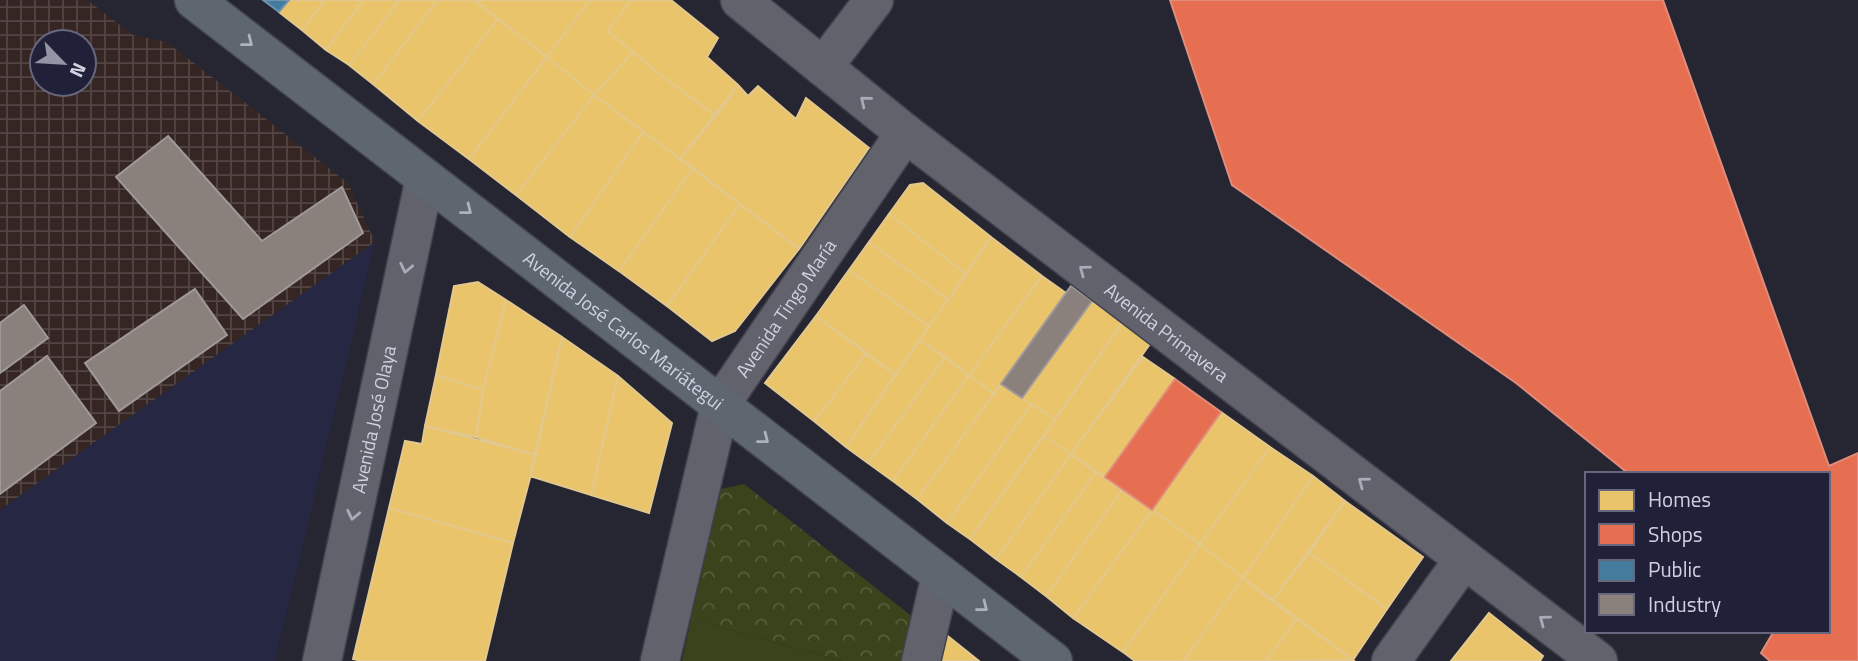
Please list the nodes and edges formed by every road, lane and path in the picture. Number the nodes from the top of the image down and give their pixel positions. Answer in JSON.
{"nodes":[{"id":1,"x":194,"y":0,"type":"edge"},
{"id":2,"x":740,"y":0,"type":"edge"},
{"id":3,"x":874,"y":0,"type":"edge"},
{"id":4,"x":823,"y":67,"type":"junction"},
{"id":5,"x":905,"y":133,"type":"junction"},
{"id":6,"x":425,"y":178,"type":"junction"},
{"id":7,"x":720,"y":405,"type":"junction"},
{"id":8,"x":1464,"y":559,"type":"junction"},
{"id":9,"x":940,"y":575,"type":"junction"},
{"id":10,"x":321,"y":661,"type":"edge"},
{"id":11,"x":660,"y":661,"type":"edge"},
{"id":12,"x":921,"y":661,"type":"edge"},
{"id":13,"x":1053,"y":661,"type":"edge"},
{"id":14,"x":1391,"y":661,"type":"edge"},
{"id":15,"x":1598,"y":661,"type":"edge"}],
"edges":[{"from":1,"to":6,"type":"main road","name":"Avenida José Carlos Mariátegui","one_way":true},
{"from":2,"to":4,"type":"street","name":"Avenida Primavera"},
{"from":3,"to":4,"type":"street"},
{"from":5,"to":4,"type":"street","name":"Avenida Primavera","one_way":true},
{"from":5,"to":7,"type":"street","name":"Avenida Tingo María"},
{"from":8,"to":5,"type":"street","name":"Avenida Primavera","one_way":true},
{"from":6,"to":7,"type":"main road","name":"Avenida José Carlos Mariátegui","one_way":true},
{"from":6,"to":10,"type":"street","name":"Avenida José Olaya","one_way":true},
{"from":7,"to":9,"type":"main road","name":"Avenida José Carlos Mariátegui","one_way":true},
{"from":7,"to":11,"type":"street","name":"Avenida Tingo María"},
{"from":8,"to":14,"type":"street"},
{"from":15,"to":8,"type":"street","name":"Avenida Primavera","one_way":true},
{"from":9,"to":12,"type":"street"},
{"from":9,"to":13,"type":"main road","name":"Avenida José Carlos Mariátegui","one_way":true}]}
